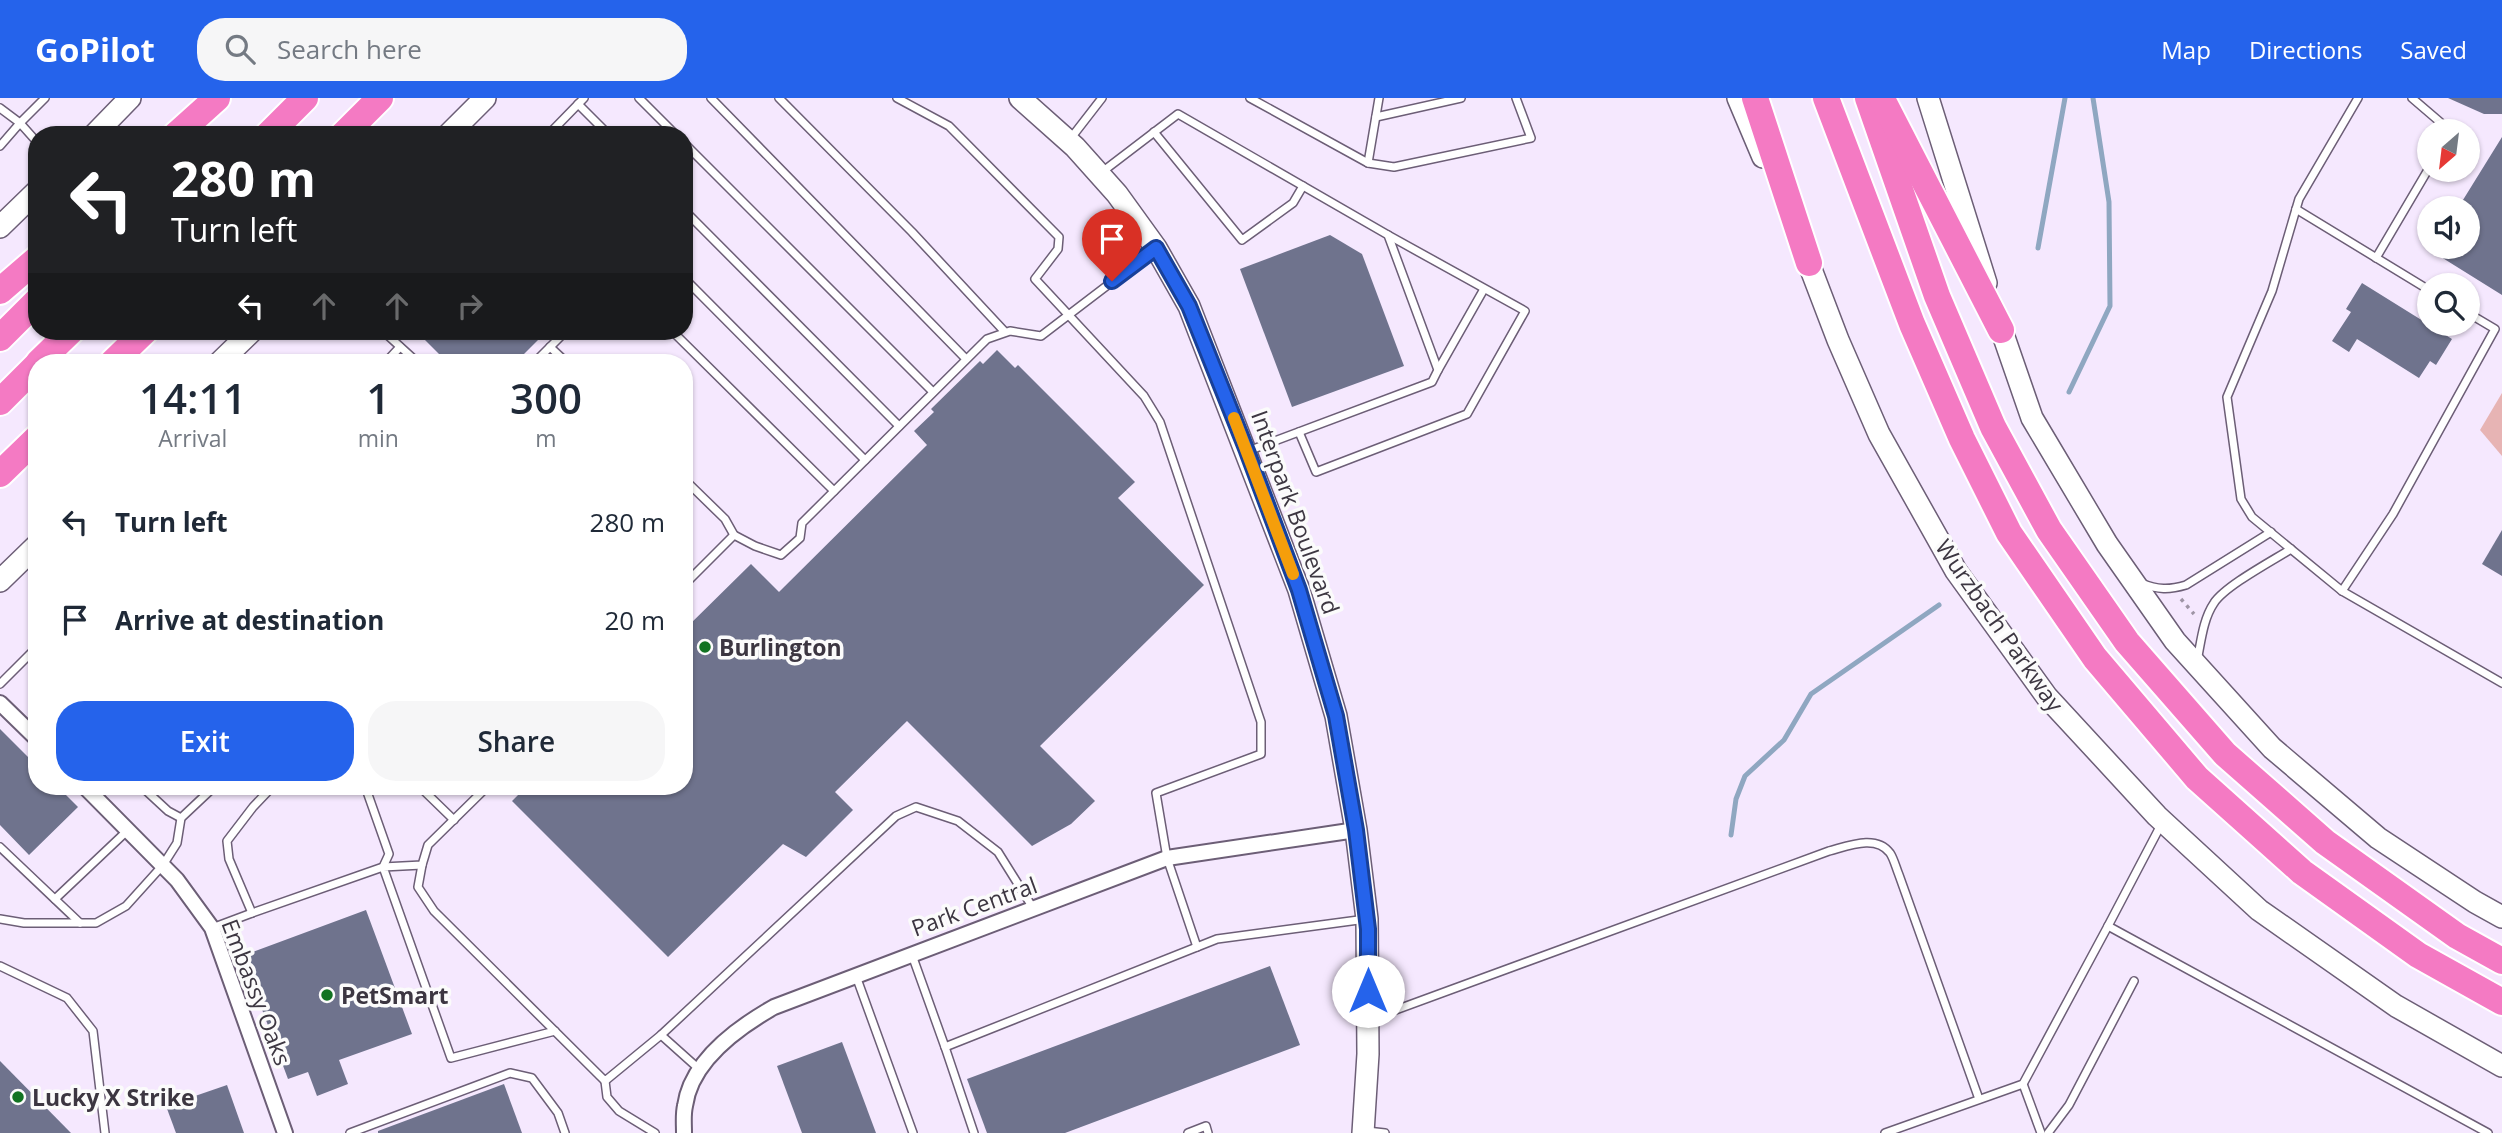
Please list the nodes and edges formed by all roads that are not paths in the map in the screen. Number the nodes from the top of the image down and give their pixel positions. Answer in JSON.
{"nodes":[{"id":1,"x":45,"y":98,"type":"edge"},
{"id":2,"x":131,"y":98,"type":"edge"},
{"id":3,"x":218,"y":98,"type":"edge"},
{"id":4,"x":305,"y":98,"type":"edge"},
{"id":5,"x":380,"y":98,"type":"edge"},
{"id":6,"x":485,"y":98,"type":"edge"},
{"id":7,"x":639,"y":98,"type":"edge"},
{"id":8,"x":711,"y":98,"type":"edge"},
{"id":9,"x":779,"y":98,"type":"edge"},
{"id":10,"x":897,"y":98,"type":"edge"},
{"id":11,"x":1102,"y":98,"type":"edge"},
{"id":12,"x":1250,"y":98,"type":"edge"},
{"id":13,"x":1461,"y":98,"type":"edge"},
{"id":14,"x":1516,"y":98,"type":"edge"},
{"id":15,"x":1738,"y":98,"type":"edge"},
{"id":16,"x":1755,"y":98,"type":"edge"},
{"id":17,"x":1826,"y":98,"type":"edge"},
{"id":18,"x":1868,"y":98,"type":"edge"},
{"id":19,"x":1882,"y":98,"type":"edge"},
{"id":20,"x":1928,"y":98,"type":"edge"},
{"id":21,"x":2358,"y":98,"type":"edge"},
{"id":22,"x":2412,"y":98,"type":"edge"},
{"id":23,"x":1377,"y":99,"type":"edge"},
{"id":24,"x":1028,"y":100,"type":"edge"},
{"id":25,"x":581,"y":101,"type":"edge"},
{"id":26,"x":0,"y":108,"type":"edge"},
{"id":27,"x":1376,"y":117,"type":"junction"},
{"id":28,"x":2436,"y":119,"type":"edge"},
{"id":29,"x":20,"y":123,"type":"junction"},
{"id":30,"x":103,"y":126,"type":"edge"},
{"id":31,"x":186,"y":126,"type":"edge"},
{"id":32,"x":195,"y":126,"type":"edge"},
{"id":33,"x":277,"y":126,"type":"edge"},
{"id":34,"x":352,"y":126,"type":"edge"},
{"id":35,"x":457,"y":126,"type":"edge"},
{"id":36,"x":557,"y":126,"type":"edge"},
{"id":37,"x":602,"y":126,"type":"edge"},
{"id":38,"x":667,"y":126,"type":"edge"},
{"id":39,"x":28,"y":132,"type":"edge"},
{"id":40,"x":1154,"y":132,"type":"junction"},
{"id":41,"x":1069,"y":141,"type":"junction"},
{"id":42,"x":0,"y":146,"type":"edge"},
{"id":43,"x":693,"y":152,"type":"edge"},
{"id":44,"x":1368,"y":163,"type":"junction"},
{"id":45,"x":1099,"y":174,"type":"junction"},
{"id":46,"x":2421,"y":182,"type":"edge"},
{"id":47,"x":1303,"y":186,"type":"junction"},
{"id":48,"x":28,"y":200,"type":"edge"},
{"id":49,"x":2297,"y":209,"type":"junction"},
{"id":50,"x":693,"y":219,"type":"edge"},
{"id":51,"x":0,"y":228,"type":"edge"},
{"id":52,"x":1388,"y":235,"type":"junction"},
{"id":53,"x":1156,"y":248,"type":"junction"},
{"id":54,"x":2375,"y":258,"type":"junction"},
{"id":55,"x":1809,"y":263,"type":"junction"},
{"id":56,"x":28,"y":267,"type":"edge"},
{"id":57,"x":2417,"y":283,"type":"edge"},
{"id":58,"x":693,"y":287,"type":"edge"},
{"id":59,"x":1484,"y":289,"type":"junction"},
{"id":60,"x":0,"y":291,"type":"edge"},
{"id":61,"x":28,"y":310,"type":"edge"},
{"id":62,"x":1067,"y":314,"type":"junction"},
{"id":63,"x":2480,"y":320,"type":"edge"},
{"id":64,"x":2001,"y":330,"type":"junction"},
{"id":65,"x":1005,"y":332,"type":"junction"},
{"id":66,"x":0,"y":338,"type":"edge"},
{"id":67,"x":62,"y":340,"type":"edge"},
{"id":68,"x":136,"y":340,"type":"edge"},
{"id":69,"x":243,"y":340,"type":"edge"},
{"id":70,"x":393,"y":340,"type":"edge"},
{"id":71,"x":557,"y":340,"type":"edge"},
{"id":72,"x":682,"y":340,"type":"edge"},
{"id":73,"x":400,"y":347,"type":"junction"},
{"id":74,"x":550,"y":347,"type":"junction"},
{"id":75,"x":48,"y":354,"type":"edge"},
{"id":76,"x":121,"y":354,"type":"edge"},
{"id":77,"x":228,"y":354,"type":"edge"},
{"id":78,"x":393,"y":354,"type":"edge"},
{"id":79,"x":408,"y":354,"type":"edge"},
{"id":80,"x":543,"y":354,"type":"edge"},
{"id":81,"x":557,"y":354,"type":"edge"},
{"id":82,"x":966,"y":359,"type":"junction"},
{"id":83,"x":1438,"y":370,"type":"junction"},
{"id":84,"x":28,"y":374,"type":"edge"},
{"id":85,"x":933,"y":393,"type":"junction"},
{"id":86,"x":0,"y":401,"type":"edge"},
{"id":87,"x":899,"y":426,"type":"junction"},
{"id":88,"x":1299,"y":432,"type":"junction"},
{"id":89,"x":28,"y":447,"type":"edge"},
{"id":90,"x":1247,"y":451,"type":"junction"},
{"id":91,"x":865,"y":460,"type":"junction"},
{"id":92,"x":0,"y":474,"type":"edge"},
{"id":93,"x":693,"y":488,"type":"edge"},
{"id":94,"x":834,"y":491,"type":"junction"},
{"id":95,"x":2271,"y":533,"type":"junction"},
{"id":96,"x":734,"y":535,"type":"junction"},
{"id":97,"x":2291,"y":549,"type":"junction"},
{"id":98,"x":28,"y":554,"type":"edge"},
{"id":99,"x":693,"y":576,"type":"edge"},
{"id":100,"x":2132,"y":580,"type":"junction"},
{"id":101,"x":0,"y":581,"type":"edge"},
{"id":102,"x":2342,"y":591,"type":"junction"},
{"id":103,"x":28,"y":656,"type":"edge"},
{"id":104,"x":2197,"y":665,"type":"junction"},
{"id":105,"x":2502,"y":683,"type":"edge"},
{"id":106,"x":0,"y":684,"type":"edge"},
{"id":107,"x":0,"y":703,"type":"edge"},
{"id":108,"x":28,"y":730,"type":"edge"},
{"id":109,"x":96,"y":795,"type":"edge"},
{"id":110,"x":150,"y":795,"type":"edge"},
{"id":111,"x":205,"y":795,"type":"edge"},
{"id":112,"x":265,"y":795,"type":"edge"},
{"id":113,"x":368,"y":795,"type":"edge"},
{"id":114,"x":428,"y":795,"type":"edge"},
{"id":115,"x":479,"y":795,"type":"edge"},
{"id":116,"x":181,"y":818,"type":"junction"},
{"id":117,"x":454,"y":820,"type":"junction"},
{"id":118,"x":2163,"y":822,"type":"junction"},
{"id":119,"x":128,"y":830,"type":"junction"},
{"id":120,"x":1356,"y":830,"type":"junction"},
{"id":121,"x":0,"y":847,"type":"edge"},
{"id":122,"x":1167,"y":858,"type":"junction"},
{"id":123,"x":163,"y":865,"type":"junction"},
{"id":124,"x":422,"y":865,"type":"junction"},
{"id":125,"x":383,"y":867,"type":"junction"},
{"id":126,"x":55,"y":899,"type":"junction"},
{"id":127,"x":1034,"y":908,"type":"junction"},
{"id":128,"x":252,"y":913,"type":"junction"},
{"id":129,"x":2502,"y":917,"type":"edge"},
{"id":130,"x":0,"y":919,"type":"edge"},
{"id":131,"x":1367,"y":919,"type":"junction"},
{"id":132,"x":80,"y":923,"type":"junction"},
{"id":133,"x":2108,"y":926,"type":"junction"},
{"id":134,"x":212,"y":928,"type":"junction"},
{"id":135,"x":1197,"y":947,"type":"junction"},
{"id":136,"x":911,"y":953,"type":"junction"},
{"id":137,"x":2502,"y":961,"type":"edge"},
{"id":138,"x":0,"y":965,"type":"edge"},
{"id":139,"x":856,"y":974,"type":"junction"},
{"id":140,"x":2134,"y":981,"type":"dead end"},
{"id":141,"x":2502,"y":1002,"type":"edge"},
{"id":142,"x":1368,"y":1020,"type":"junction"},
{"id":143,"x":555,"y":1031,"type":"junction"},
{"id":144,"x":661,"y":1035,"type":"junction"},
{"id":145,"x":945,"y":1047,"type":"junction"},
{"id":146,"x":2502,"y":1066,"type":"edge"},
{"id":147,"x":699,"y":1069,"type":"junction"},
{"id":148,"x":605,"y":1081,"type":"junction"},
{"id":149,"x":2023,"y":1084,"type":"junction"},
{"id":150,"x":1979,"y":1099,"type":"junction"},
{"id":151,"x":1361,"y":1132,"type":"edge"},
{"id":152,"x":105,"y":1133,"type":"edge"},
{"id":153,"x":285,"y":1133,"type":"edge"},
{"id":154,"x":350,"y":1133,"type":"edge"},
{"id":155,"x":565,"y":1133,"type":"edge"},
{"id":156,"x":655,"y":1133,"type":"edge"},
{"id":157,"x":684,"y":1133,"type":"edge"},
{"id":158,"x":913,"y":1133,"type":"edge"},
{"id":159,"x":974,"y":1133,"type":"edge"},
{"id":160,"x":1188,"y":1133,"type":"edge"},
{"id":161,"x":1208,"y":1133,"type":"edge"},
{"id":162,"x":1385,"y":1133,"type":"edge"},
{"id":163,"x":1885,"y":1133,"type":"edge"},
{"id":164,"x":2041,"y":1133,"type":"edge"},
{"id":165,"x":2048,"y":1133,"type":"edge"},
{"id":166,"x":2488,"y":1133,"type":"edge"}],
"edges":[{"from":1,"to":29,"type":"lane"},
{"from":2,"to":30,"type":"main road"},
{"from":3,"to":31,"type":"highway"},
{"from":3,"to":32,"type":"highway"},
{"from":4,"to":33,"type":"highway"},
{"from":5,"to":34,"type":"highway"},
{"from":6,"to":35,"type":"main road"},
{"from":7,"to":38,"type":"lane"},
{"from":8,"to":82,"type":"lane"},
{"from":9,"to":65,"type":"lane"},
{"from":10,"to":62,"type":"lane"},
{"from":11,"to":41,"type":"lane"},
{"from":12,"to":44,"type":"lane"},
{"from":13,"to":27,"type":"lane"},
{"from":14,"to":44,"type":"lane"},
{"from":15,"to":55,"type":"main road","name":"Wurzbach Parkway"},
{"from":16,"to":55,"type":"highway"},
{"from":17,"to":141,"type":"highway"},
{"from":18,"to":137,"type":"highway"},
{"from":19,"to":64,"type":"highway"},
{"from":20,"to":64,"type":"main road"},
{"from":21,"to":49,"type":"lane"},
{"from":22,"to":28,"type":"lane"},
{"from":23,"to":27,"type":"lane"},
{"from":24,"to":41,"type":"main road","name":"Interpark Boulevard"},
{"from":25,"to":36,"type":"lane"},
{"from":25,"to":37,"type":"lane"},
{"from":26,"to":29,"type":"lane"},
{"from":27,"to":44,"type":"lane"},
{"from":29,"to":39,"type":"lane"},
{"from":29,"to":42,"type":"lane"},
{"from":40,"to":45,"type":"lane"},
{"from":40,"to":47,"type":"lane"},
{"from":40,"to":47,"type":"lane"},
{"from":41,"to":45,"type":"main road","name":"Interpark Boulevard"},
{"from":43,"to":85,"type":"lane"},
{"from":45,"to":53,"type":"main road","name":"Interpark Boulevard"},
{"from":46,"to":54,"type":"lane"},
{"from":47,"to":52,"type":"lane"},
{"from":48,"to":51,"type":"main road"},
{"from":49,"to":54,"type":"lane"},
{"from":49,"to":95,"type":"lane"},
{"from":50,"to":87,"type":"lane"},
{"from":52,"to":59,"type":"lane"},
{"from":52,"to":83,"type":"lane"},
{"from":53,"to":62,"type":"lane"},
{"from":53,"to":90,"type":"main road","name":"Interpark Boulevard"},
{"from":54,"to":57,"type":"lane"},
{"from":55,"to":118,"type":"main road","name":"Wurzbach Parkway"},
{"from":56,"to":60,"type":"highway"},
{"from":58,"to":91,"type":"lane"},
{"from":59,"to":83,"type":"lane"},
{"from":59,"to":88,"type":"lane"},
{"from":61,"to":66,"type":"highway"},
{"from":62,"to":65,"type":"lane"},
{"from":62,"to":122,"type":"lane"},
{"from":63,"to":102,"type":"lane"},
{"from":64,"to":100,"type":"main road"},
{"from":65,"to":82,"type":"lane"},
{"from":67,"to":75,"type":"highway"},
{"from":68,"to":76,"type":"highway"},
{"from":69,"to":77,"type":"main road"},
{"from":70,"to":73,"type":"lane"},
{"from":71,"to":74,"type":"lane"},
{"from":72,"to":94,"type":"lane"},
{"from":73,"to":78,"type":"lane"},
{"from":73,"to":79,"type":"lane"},
{"from":74,"to":80,"type":"lane"},
{"from":74,"to":81,"type":"lane"},
{"from":82,"to":85,"type":"lane"},
{"from":83,"to":88,"type":"lane"},
{"from":84,"to":86,"type":"highway"},
{"from":85,"to":87,"type":"lane"},
{"from":87,"to":91,"type":"lane"},
{"from":88,"to":90,"type":"lane"},
{"from":89,"to":92,"type":"highway"},
{"from":90,"to":120,"type":"main road","name":"Interpark Boulevard"},
{"from":91,"to":94,"type":"lane"},
{"from":93,"to":96,"type":"lane"},
{"from":94,"to":96,"type":"lane"},
{"from":95,"to":97,"type":"lane"},
{"from":95,"to":100,"type":"lane"},
{"from":96,"to":99,"type":"lane"},
{"from":97,"to":102,"type":"lane"},
{"from":97,"to":104,"type":"lane"},
{"from":98,"to":101,"type":"main road"},
{"from":100,"to":104,"type":"main road"},
{"from":102,"to":105,"type":"lane"},
{"from":103,"to":106,"type":"lane"},
{"from":104,"to":129,"type":"main road"},
{"from":107,"to":108,"type":"street"},
{"from":109,"to":119,"type":"street","name":"Embassy Oaks"},
{"from":110,"to":116,"type":"lane"},
{"from":111,"to":116,"type":"lane"},
{"from":112,"to":128,"type":"lane"},
{"from":113,"to":125,"type":"lane"},
{"from":114,"to":117,"type":"lane"},
{"from":115,"to":117,"type":"lane"},
{"from":116,"to":123,"type":"lane"},
{"from":117,"to":124,"type":"lane"},
{"from":118,"to":133,"type":"lane"},
{"from":118,"to":146,"type":"main road","name":"Wurzbach Parkway"},
{"from":119,"to":123,"type":"street","name":"Embassy Oaks"},
{"from":119,"to":126,"type":"lane"},
{"from":120,"to":122,"type":"street","name":"Park Central"},
{"from":120,"to":131,"type":"main road","name":"Interpark Boulevard"},
{"from":121,"to":126,"type":"lane"},
{"from":122,"to":127,"type":"street","name":"Park Central"},
{"from":122,"to":135,"type":"lane"},
{"from":123,"to":132,"type":"lane"},
{"from":123,"to":134,"type":"street","name":"Embassy Oaks"},
{"from":124,"to":125,"type":"lane"},
{"from":124,"to":143,"type":"lane"},
{"from":125,"to":128,"type":"lane"},
{"from":125,"to":143,"type":"lane"},
{"from":126,"to":132,"type":"lane"},
{"from":127,"to":136,"type":"street","name":"Park Central"},
{"from":127,"to":144,"type":"lane"},
{"from":128,"to":134,"type":"lane"},
{"from":130,"to":132,"type":"lane"},
{"from":131,"to":135,"type":"lane"},
{"from":131,"to":142,"type":"main road","name":"Interpark Boulevard"},
{"from":133,"to":149,"type":"lane"},
{"from":133,"to":166,"type":"lane"},
{"from":134,"to":153,"type":"street","name":"Embassy Oaks"},
{"from":135,"to":145,"type":"lane"},
{"from":136,"to":139,"type":"street","name":"Park Central"},
{"from":136,"to":145,"type":"lane"},
{"from":138,"to":152,"type":"lane"},
{"from":139,"to":147,"type":"street","name":"Park Central"},
{"from":139,"to":158,"type":"lane"},
{"from":140,"to":165,"type":"lane"},
{"from":142,"to":150,"type":"lane"},
{"from":142,"to":151,"type":"main road","name":"Interpark Boulevard"},
{"from":143,"to":148,"type":"lane"},
{"from":144,"to":147,"type":"lane"},
{"from":144,"to":148,"type":"lane"},
{"from":145,"to":159,"type":"lane"},
{"from":147,"to":157,"type":"street","name":"Park Central"},
{"from":148,"to":156,"type":"lane"},
{"from":149,"to":150,"type":"lane"},
{"from":149,"to":164,"type":"lane"},
{"from":150,"to":163,"type":"lane"},
{"from":151,"to":162,"type":"lane"},
{"from":154,"to":155,"type":"lane"},
{"from":160,"to":161,"type":"lane"}]}
